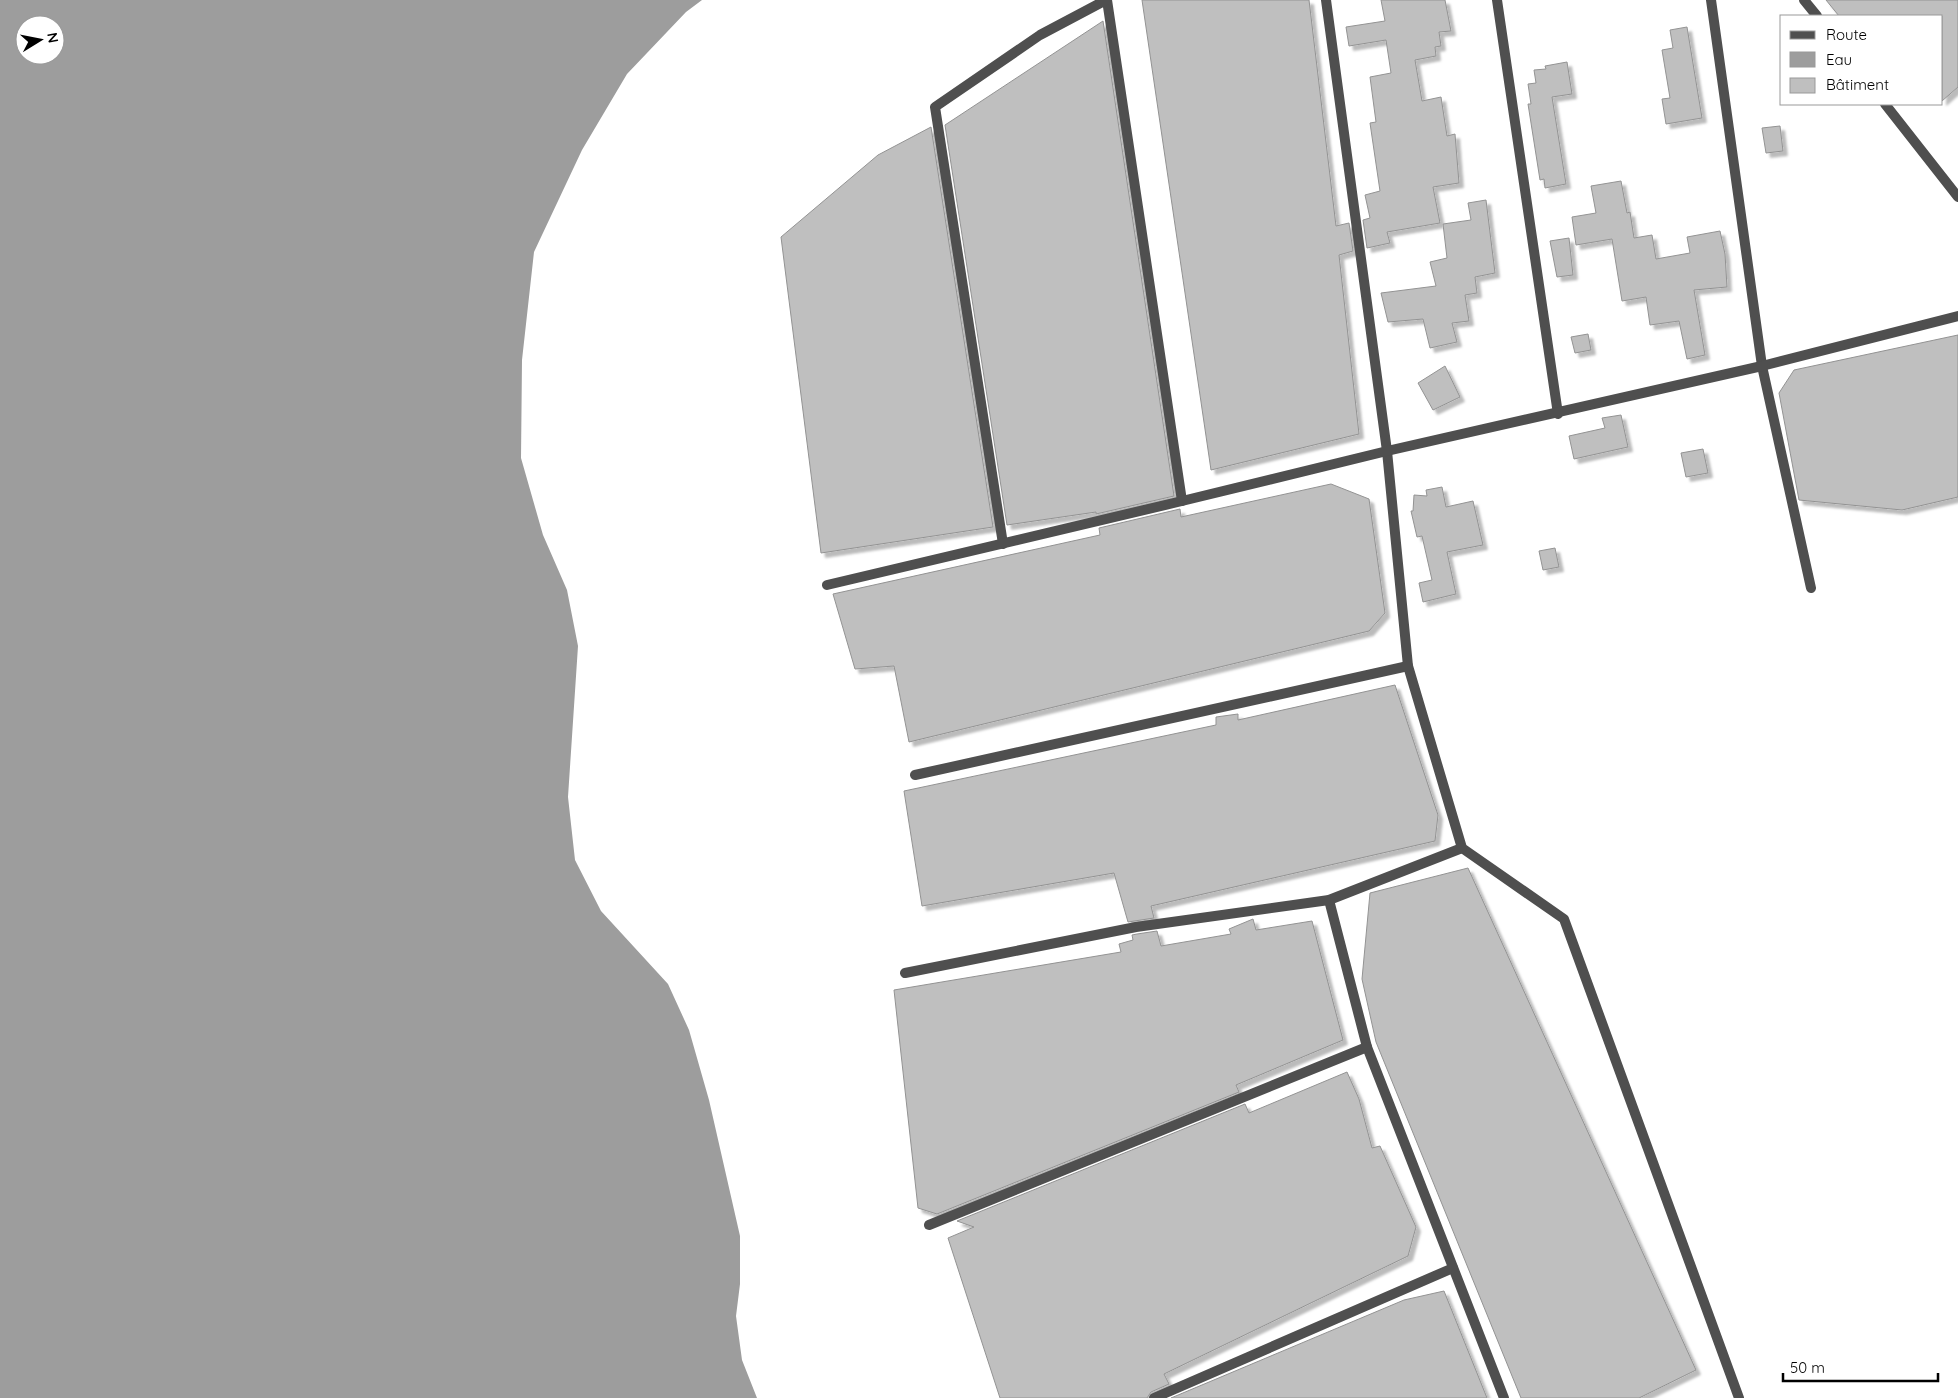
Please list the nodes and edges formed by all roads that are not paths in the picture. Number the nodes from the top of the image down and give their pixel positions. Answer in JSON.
{"nodes":[{"id":1,"x":1107,"y":0,"type":"edge"},
{"id":2,"x":1326,"y":0,"type":"edge"},
{"id":3,"x":1497,"y":0,"type":"edge"},
{"id":4,"x":1711,"y":0,"type":"edge"},
{"id":5,"x":1804,"y":0,"type":"edge"},
{"id":6,"x":1816,"y":15,"type":"edge"},
{"id":7,"x":1886,"y":105,"type":"edge"},
{"id":8,"x":1958,"y":196,"type":"edge"},
{"id":9,"x":1958,"y":316,"type":"edge"},
{"id":10,"x":1762,"y":366,"type":"junction"},
{"id":11,"x":1558,"y":414,"type":"junction"},
{"id":12,"x":1387,"y":451,"type":"junction"},
{"id":13,"x":1182,"y":501,"type":"junction"},
{"id":14,"x":1003,"y":544,"type":"junction"},
{"id":15,"x":827,"y":585,"type":"dead end"},
{"id":16,"x":1811,"y":588,"type":"dead end"},
{"id":17,"x":1408,"y":666,"type":"junction"},
{"id":18,"x":915,"y":775,"type":"dead end"},
{"id":19,"x":1462,"y":848,"type":"junction"},
{"id":20,"x":1329,"y":900,"type":"junction"},
{"id":21,"x":905,"y":974,"type":"dead end"},
{"id":22,"x":1367,"y":1048,"type":"junction"},
{"id":23,"x":929,"y":1225,"type":"dead end"},
{"id":24,"x":1454,"y":1268,"type":"junction"},
{"id":25,"x":1154,"y":1398,"type":"edge"},
{"id":26,"x":1504,"y":1398,"type":"edge"},
{"id":27,"x":1738,"y":1398,"type":"edge"}],
"edges":[{"from":1,"to":13,"type":"street"},
{"from":1,"to":14,"type":"street"},
{"from":2,"to":12,"type":"street"},
{"from":3,"to":11,"type":"street"},
{"from":4,"to":10,"type":"street"},
{"from":5,"to":6,"type":"street"},
{"from":7,"to":8,"type":"street"},
{"from":9,"to":10,"type":"street"},
{"from":10,"to":11,"type":"street"},
{"from":10,"to":16,"type":"street"},
{"from":11,"to":12,"type":"street"},
{"from":12,"to":13,"type":"street"},
{"from":12,"to":17,"type":"street"},
{"from":13,"to":14,"type":"street"},
{"from":14,"to":15,"type":"street"},
{"from":17,"to":18,"type":"street"},
{"from":17,"to":19,"type":"street"},
{"from":19,"to":20,"type":"street"},
{"from":19,"to":27,"type":"street"},
{"from":20,"to":21,"type":"street"},
{"from":20,"to":22,"type":"street"},
{"from":22,"to":23,"type":"street"},
{"from":22,"to":24,"type":"street"},
{"from":24,"to":25,"type":"street"},
{"from":24,"to":26,"type":"street"}]}
